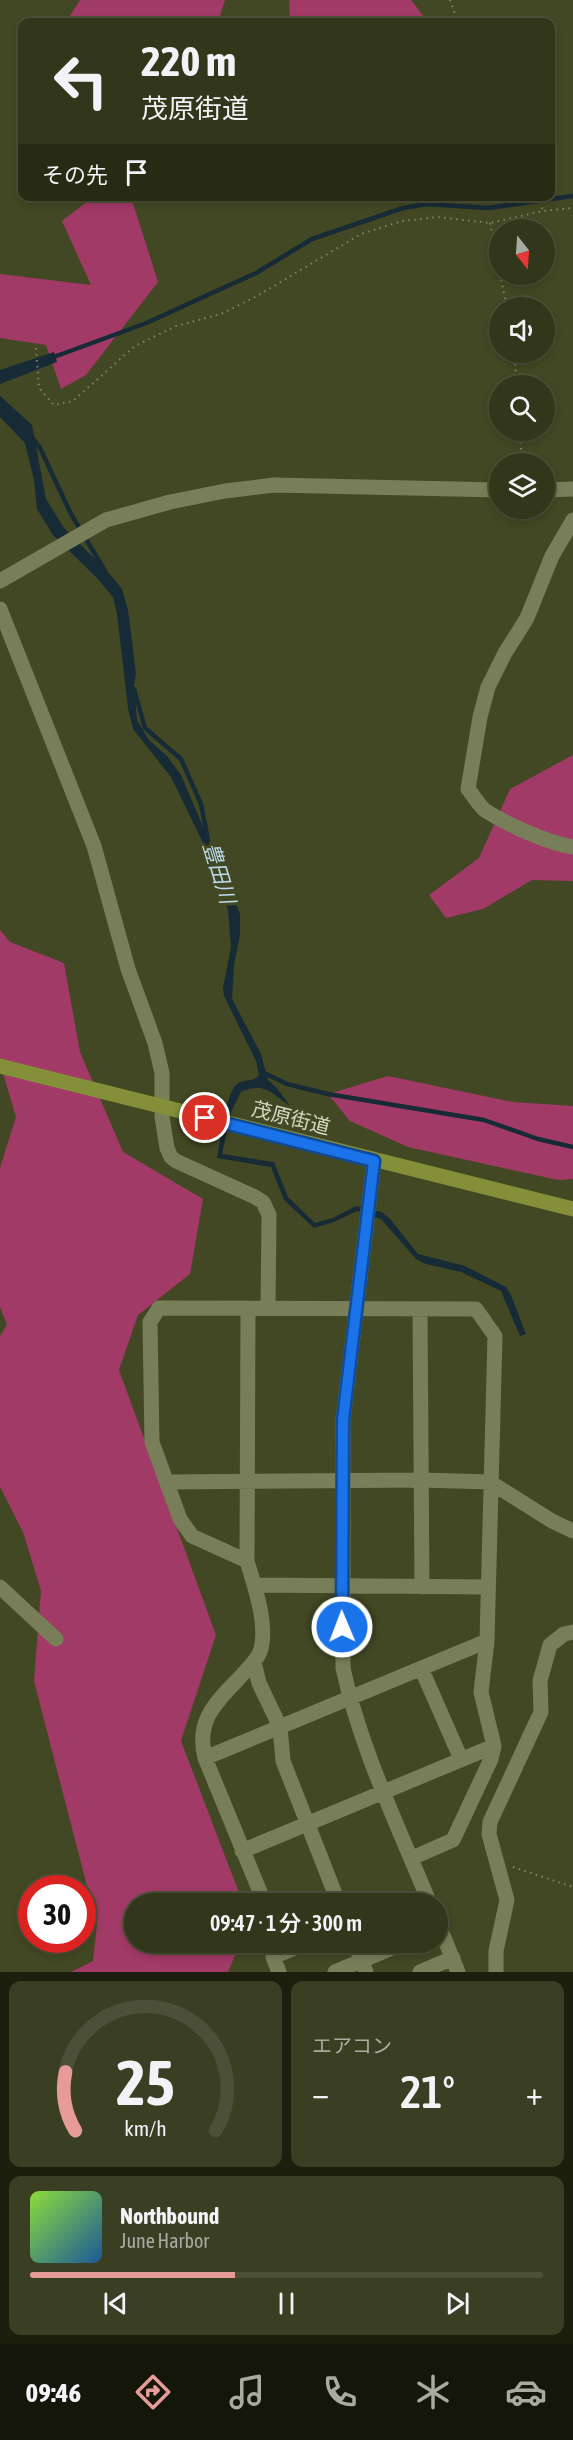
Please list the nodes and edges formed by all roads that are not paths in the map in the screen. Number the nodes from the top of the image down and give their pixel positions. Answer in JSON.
{"nodes":[{"id":1,"x":573,"y":489,"type":"edge"},
{"id":2,"x":489,"y":490,"type":"edge"},
{"id":3,"x":555,"y":490,"type":"edge"},
{"id":4,"x":573,"y":520,"type":"edge"},
{"id":5,"x":0,"y":581,"type":"edge"},
{"id":6,"x":0,"y":609,"type":"edge"},
{"id":7,"x":573,"y":847,"type":"edge"},
{"id":8,"x":0,"y":1066,"type":"edge"},
{"id":9,"x":163,"y":1108,"type":"junction"},
{"id":10,"x":374,"y":1161,"type":"junction"},
{"id":11,"x":573,"y":1209,"type":"edge"},
{"id":12,"x":248,"y":1308,"type":"junction"},
{"id":13,"x":268,"y":1308,"type":"junction"},
{"id":14,"x":356,"y":1308,"type":"junction"},
{"id":15,"x":420,"y":1309,"type":"junction"},
{"id":16,"x":421,"y":1480,"type":"junction"},
{"id":17,"x":249,"y":1481,"type":"junction"},
{"id":18,"x":167,"y":1482,"type":"junction"},
{"id":19,"x":341,"y":1482,"type":"junction"},
{"id":20,"x":490,"y":1482,"type":"junction"},
{"id":21,"x":573,"y":1531,"type":"edge"},
{"id":22,"x":247,"y":1561,"type":"junction"},
{"id":23,"x":254,"y":1585,"type":"junction"},
{"id":24,"x":341,"y":1585,"type":"junction"},
{"id":25,"x":0,"y":1587,"type":"edge"},
{"id":26,"x":422,"y":1587,"type":"junction"},
{"id":27,"x":488,"y":1587,"type":"junction"},
{"id":28,"x":573,"y":1632,"type":"edge"},
{"id":29,"x":56,"y":1638,"type":"dead end"},
{"id":30,"x":487,"y":1641,"type":"junction"},
{"id":31,"x":254,"y":1662,"type":"junction"},
{"id":32,"x":421,"y":1668,"type":"junction"},
{"id":33,"x":349,"y":1697,"type":"junction"},
{"id":34,"x":280,"y":1727,"type":"junction"},
{"id":35,"x":494,"y":1746,"type":"junction"},
{"id":36,"x":206,"y":1758,"type":"junction"},
{"id":37,"x":461,"y":1759,"type":"junction"},
{"id":38,"x":384,"y":1792,"type":"junction"},
{"id":39,"x":308,"y":1824,"type":"junction"},
{"id":40,"x":242,"y":1851,"type":"junction"},
{"id":41,"x":411,"y":1858,"type":"junction"},
{"id":42,"x":260,"y":1893,"type":"edge"},
{"id":43,"x":335,"y":1893,"type":"edge"},
{"id":44,"x":426,"y":1893,"type":"edge"},
{"id":45,"x":448,"y":1948,"type":"edge"},
{"id":46,"x":277,"y":1953,"type":"edge"},
{"id":47,"x":388,"y":1953,"type":"edge"},
{"id":48,"x":455,"y":1965,"type":"edge"},
{"id":49,"x":364,"y":1967,"type":"edge"},
{"id":50,"x":279,"y":1972,"type":"edge"},
{"id":51,"x":335,"y":1972,"type":"edge"},
{"id":52,"x":420,"y":1972,"type":"edge"},
{"id":53,"x":496,"y":1972,"type":"edge"}],
"edges":[{"from":1,"to":3,"type":"street"},
{"from":2,"to":5,"type":"street"},
{"from":4,"to":7,"type":"street"},
{"from":6,"to":9,"type":"street"},
{"from":8,"to":9,"type":"main road","name":"茂原街道"},
{"from":9,"to":10,"type":"main road","name":"茂原街道"},
{"from":9,"to":13,"type":"street"},
{"from":10,"to":11,"type":"main road","name":"茂原街道"},
{"from":10,"to":14,"type":"street"},
{"from":12,"to":13,"type":"street"},
{"from":12,"to":17,"type":"street"},
{"from":12,"to":18,"type":"street"},
{"from":13,"to":14,"type":"street"},
{"from":14,"to":15,"type":"street"},
{"from":14,"to":19,"type":"street"},
{"from":15,"to":16,"type":"street"},
{"from":15,"to":20,"type":"street"},
{"from":16,"to":19,"type":"street"},
{"from":16,"to":20,"type":"street"},
{"from":16,"to":26,"type":"street"},
{"from":17,"to":18,"type":"street"},
{"from":17,"to":19,"type":"street"},
{"from":17,"to":22,"type":"street"},
{"from":18,"to":22,"type":"street"},
{"from":19,"to":24,"type":"street"},
{"from":20,"to":21,"type":"street"},
{"from":20,"to":27,"type":"street"},
{"from":22,"to":23,"type":"street"},
{"from":23,"to":24,"type":"street"},
{"from":23,"to":31,"type":"street"},
{"from":24,"to":26,"type":"street"},
{"from":24,"to":33,"type":"street"},
{"from":25,"to":29,"type":"street"},
{"from":26,"to":27,"type":"street"},
{"from":27,"to":30,"type":"street"},
{"from":28,"to":53,"type":"street"},
{"from":30,"to":32,"type":"street"},
{"from":30,"to":35,"type":"street"},
{"from":31,"to":34,"type":"street"},
{"from":31,"to":36,"type":"street"},
{"from":32,"to":33,"type":"street"},
{"from":32,"to":37,"type":"street"},
{"from":33,"to":34,"type":"street"},
{"from":33,"to":38,"type":"street"},
{"from":34,"to":36,"type":"street"},
{"from":34,"to":39,"type":"street"},
{"from":35,"to":37,"type":"street"},
{"from":35,"to":41,"type":"street"},
{"from":36,"to":40,"type":"street"},
{"from":37,"to":38,"type":"street"},
{"from":38,"to":39,"type":"street"},
{"from":38,"to":41,"type":"street"},
{"from":39,"to":40,"type":"street"},
{"from":39,"to":43,"type":"street"},
{"from":40,"to":42,"type":"street"},
{"from":41,"to":44,"type":"street"},
{"from":45,"to":48,"type":"street"},
{"from":46,"to":50,"type":"street"},
{"from":47,"to":49,"type":"street"},
{"from":48,"to":52,"type":"street"},
{"from":49,"to":51,"type":"street"}]}
